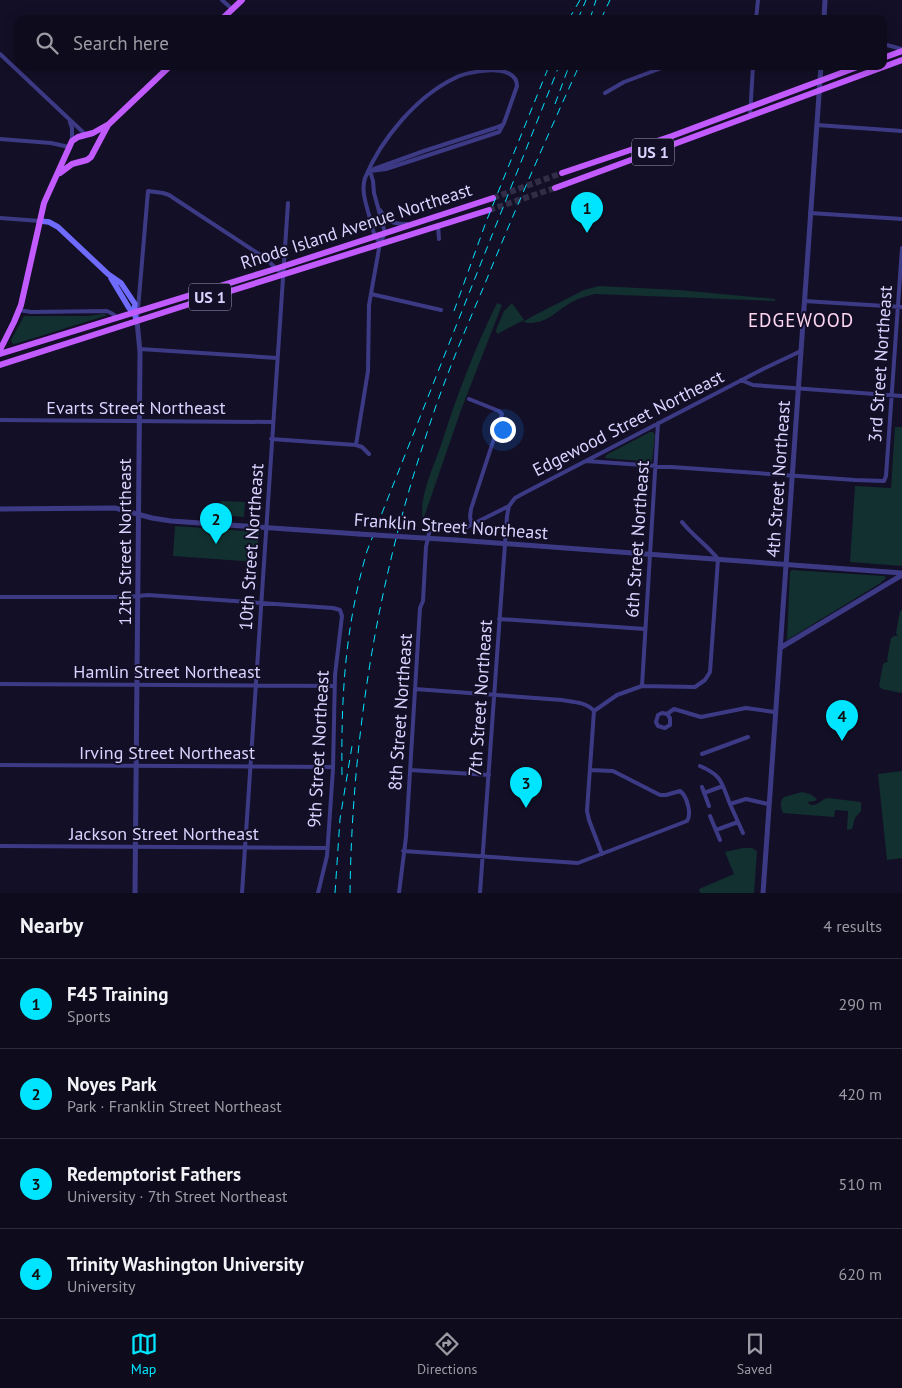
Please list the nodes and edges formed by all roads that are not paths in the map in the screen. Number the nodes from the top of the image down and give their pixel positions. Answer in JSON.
{"nodes":[{"id":1,"x":222,"y":0,"type":"edge"},
{"id":2,"x":242,"y":0,"type":"edge"},
{"id":3,"x":758,"y":0,"type":"edge"},
{"id":4,"x":825,"y":0,"type":"edge"},
{"id":5,"x":232,"y":10,"type":"junction"},
{"id":6,"x":226,"y":15,"type":"edge"},
{"id":7,"x":756,"y":15,"type":"edge"},
{"id":8,"x":824,"y":15,"type":"edge"},
{"id":9,"x":887,"y":45,"type":"edge"},
{"id":10,"x":902,"y":50,"type":"edge"},
{"id":11,"x":0,"y":54,"type":"edge"},
{"id":12,"x":887,"y":56,"type":"edge"},
{"id":13,"x":902,"y":60,"type":"edge"},
{"id":14,"x":887,"y":65,"type":"edge"},
{"id":15,"x":15,"y":68,"type":"edge"},
{"id":16,"x":17,"y":70,"type":"edge"},
{"id":17,"x":166,"y":70,"type":"edge"},
{"id":18,"x":656,"y":70,"type":"edge"},
{"id":19,"x":753,"y":70,"type":"edge"},
{"id":20,"x":820,"y":70,"type":"edge"},
{"id":21,"x":849,"y":70,"type":"edge"},
{"id":22,"x":874,"y":70,"type":"edge"},
{"id":23,"x":820,"y":81,"type":"junction"},
{"id":24,"x":819,"y":90,"type":"junction"},
{"id":25,"x":605,"y":93,"type":"dead end"},
{"id":26,"x":751,"y":107,"type":"junction"},
{"id":27,"x":750,"y":117,"type":"junction"},
{"id":28,"x":67,"y":118,"type":"junction"},
{"id":29,"x":109,"y":124,"type":"junction"},
{"id":30,"x":817,"y":125,"type":"junction"},
{"id":31,"x":902,"y":131,"type":"edge"},
{"id":32,"x":87,"y":135,"type":"junction"},
{"id":33,"x":0,"y":139,"type":"edge"},
{"id":34,"x":97,"y":145,"type":"junction"},
{"id":35,"x":69,"y":148,"type":"junction"},
{"id":36,"x":78,"y":162,"type":"junction"},
{"id":37,"x":370,"y":171,"type":"junction"},
{"id":38,"x":58,"y":174,"type":"junction"},
{"id":39,"x":562,"y":174,"type":"tunnel mouth"},
{"id":40,"x":555,"y":188,"type":"tunnel mouth"},
{"id":41,"x":493,"y":198,"type":"tunnel mouth"},
{"id":42,"x":288,"y":203,"type":"dead end"},
{"id":43,"x":377,"y":204,"type":"junction"},
{"id":44,"x":489,"y":210,"type":"tunnel mouth"},
{"id":45,"x":810,"y":212,"type":"junction"},
{"id":46,"x":0,"y":218,"type":"edge"},
{"id":47,"x":902,"y":219,"type":"edge"},
{"id":48,"x":40,"y":221,"type":"junction"},
{"id":49,"x":414,"y":224,"type":"junction"},
{"id":50,"x":438,"y":226,"type":"junction"},
{"id":51,"x":385,"y":233,"type":"junction"},
{"id":52,"x":374,"y":236,"type":"junction"},
{"id":53,"x":439,"y":240,"type":"dead end"},
{"id":54,"x":380,"y":243,"type":"junction"},
{"id":55,"x":902,"y":248,"type":"edge"},
{"id":56,"x":283,"y":266,"type":"junction"},
{"id":57,"x":275,"y":269,"type":"junction"},
{"id":58,"x":282,"y":274,"type":"junction"},
{"id":59,"x":371,"y":294,"type":"junction"},
{"id":60,"x":804,"y":300,"type":"junction"},
{"id":61,"x":900,"y":307,"type":"edge"},
{"id":62,"x":19,"y":310,"type":"junction"},
{"id":63,"x":441,"y":310,"type":"dead end"},
{"id":64,"x":136,"y":312,"type":"junction"},
{"id":65,"x":117,"y":318,"type":"junction"},
{"id":66,"x":137,"y":321,"type":"junction"},
{"id":67,"x":140,"y":349,"type":"junction"},
{"id":68,"x":0,"y":350,"type":"edge"},
{"id":69,"x":801,"y":351,"type":"junction"},
{"id":70,"x":0,"y":354,"type":"edge"},
{"id":71,"x":277,"y":358,"type":"junction"},
{"id":72,"x":0,"y":365,"type":"edge"},
{"id":73,"x":741,"y":380,"type":"junction"},
{"id":74,"x":798,"y":388,"type":"junction"},
{"id":75,"x":892,"y":396,"type":"junction"},
{"id":76,"x":902,"y":396,"type":"edge"},
{"id":77,"x":469,"y":399,"type":"dead end"},
{"id":78,"x":0,"y":420,"type":"edge"},
{"id":79,"x":139,"y":421,"type":"junction"},
{"id":80,"x":272,"y":422,"type":"junction"},
{"id":81,"x":658,"y":423,"type":"junction"},
{"id":82,"x":271,"y":439,"type":"junction"},
{"id":83,"x":356,"y":445,"type":"junction"},
{"id":84,"x":369,"y":454,"type":"dead end"},
{"id":85,"x":586,"y":461,"type":"junction"},
{"id":86,"x":656,"y":466,"type":"junction"},
{"id":87,"x":792,"y":476,"type":"junction"},
{"id":88,"x":509,"y":506,"type":"junction"},
{"id":89,"x":0,"y":509,"type":"edge"},
{"id":90,"x":138,"y":514,"type":"junction"},
{"id":91,"x":682,"y":522,"type":"dead end"},
{"id":92,"x":472,"y":525,"type":"junction"},
{"id":93,"x":266,"y":527,"type":"junction"},
{"id":94,"x":428,"y":534,"type":"joint"},
{"id":95,"x":505,"y":543,"type":"junction"},
{"id":96,"x":650,"y":554,"type":"junction"},
{"id":97,"x":718,"y":559,"type":"junction"},
{"id":98,"x":786,"y":564,"type":"junction"},
{"id":99,"x":902,"y":574,"type":"edge"},
{"id":100,"x":138,"y":596,"type":"junction"},
{"id":101,"x":0,"y":597,"type":"edge"},
{"id":102,"x":261,"y":602,"type":"junction"},
{"id":103,"x":500,"y":619,"type":"junction"},
{"id":104,"x":645,"y":629,"type":"junction"},
{"id":105,"x":780,"y":648,"type":"junction"},
{"id":106,"x":0,"y":684,"type":"edge"},
{"id":107,"x":137,"y":684,"type":"junction"},
{"id":108,"x":255,"y":686,"type":"junction"},
{"id":109,"x":335,"y":686,"type":"junction"},
{"id":110,"x":642,"y":686,"type":"junction"},
{"id":111,"x":415,"y":689,"type":"junction"},
{"id":112,"x":494,"y":695,"type":"junction"},
{"id":113,"x":594,"y":711,"type":"junction"},
{"id":114,"x":774,"y":712,"type":"junction"},
{"id":115,"x":667,"y":714,"type":"junction"},
{"id":116,"x":748,"y":737,"type":"dead end"},
{"id":117,"x":702,"y":754,"type":"dead end"},
{"id":118,"x":0,"y":765,"type":"edge"},
{"id":119,"x":136,"y":766,"type":"junction"},
{"id":120,"x":250,"y":766,"type":"junction"},
{"id":121,"x":700,"y":766,"type":"dead end"},
{"id":122,"x":333,"y":767,"type":"junction"},
{"id":123,"x":410,"y":770,"type":"junction"},
{"id":124,"x":590,"y":770,"type":"junction"},
{"id":125,"x":489,"y":776,"type":"junction"},
{"id":126,"x":723,"y":786,"type":"junction"},
{"id":127,"x":702,"y":787,"type":"dead end"},
{"id":128,"x":704,"y":793,"type":"junction"},
{"id":129,"x":730,"y":804,"type":"junction"},
{"id":130,"x":768,"y":804,"type":"junction"},
{"id":131,"x":709,"y":806,"type":"dead end"},
{"id":132,"x":710,"y":816,"type":"dead end"},
{"id":133,"x":738,"y":822,"type":"junction"},
{"id":134,"x":716,"y":830,"type":"junction"},
{"id":135,"x":743,"y":833,"type":"dead end"},
{"id":136,"x":720,"y":840,"type":"dead end"},
{"id":137,"x":0,"y":846,"type":"edge"},
{"id":138,"x":136,"y":847,"type":"junction"},
{"id":139,"x":244,"y":848,"type":"junction"},
{"id":140,"x":327,"y":848,"type":"junction"},
{"id":141,"x":403,"y":851,"type":"junction"},
{"id":142,"x":602,"y":854,"type":"junction"},
{"id":143,"x":483,"y":857,"type":"junction"},
{"id":144,"x":136,"y":893,"type":"edge"},
{"id":145,"x":242,"y":893,"type":"edge"},
{"id":146,"x":318,"y":893,"type":"edge"},
{"id":147,"x":399,"y":893,"type":"edge"},
{"id":148,"x":480,"y":893,"type":"edge"},
{"id":149,"x":763,"y":893,"type":"edge"}],
"edges":[{"from":1,"to":5,"type":"street"},
{"from":2,"to":5,"type":"main road"},
{"from":3,"to":7,"type":"street"},
{"from":4,"to":8,"type":"street"},
{"from":5,"to":6,"type":"main road"},
{"from":9,"to":10,"type":"street"},
{"from":10,"to":12,"type":"main road"},
{"from":11,"to":15,"type":"street"},
{"from":13,"to":14,"type":"main road","number":"US 1"},
{"from":16,"to":28,"type":"street"},
{"from":17,"to":29,"type":"main road"},
{"from":18,"to":25,"type":"street"},
{"from":19,"to":26,"type":"street"},
{"from":20,"to":23,"type":"street","name":"4th Street Northeast"},
{"from":21,"to":23,"type":"main road","number":"US 1"},
{"from":22,"to":24,"type":"main road","number":"US 1"},
{"from":23,"to":24,"type":"street","name":"4th Street Northeast"},
{"from":23,"to":26,"type":"main road","number":"US 1"},
{"from":24,"to":27,"type":"main road","number":"US 1"},
{"from":24,"to":30,"type":"street","name":"4th Street Northeast"},
{"from":26,"to":27,"type":"street"},
{"from":26,"to":39,"type":"main road","number":"US 1"},
{"from":27,"to":40,"type":"main road","number":"US 1"},
{"from":28,"to":32,"type":"street"},
{"from":28,"to":35,"type":"street"},
{"from":29,"to":32,"type":"main road"},
{"from":29,"to":34,"type":"main road"},
{"from":30,"to":31,"type":"street"},
{"from":30,"to":45,"type":"street","name":"4th Street Northeast"},
{"from":32,"to":34,"type":"main road"},
{"from":32,"to":35,"type":"main road"},
{"from":33,"to":35,"type":"street"},
{"from":34,"to":36,"type":"main road"},
{"from":35,"to":36,"type":"main road"},
{"from":35,"to":38,"type":"main road"},
{"from":36,"to":38,"type":"main road"},
{"from":37,"to":37,"type":"street"},
{"from":37,"to":43,"type":"street"},
{"from":37,"to":52,"type":"street"},
{"from":38,"to":48,"type":"main road"},
{"from":41,"to":49,"type":"main road","name":"Rhode Island Avenue Northeast","number":"US 1"},
{"from":42,"to":56,"type":"street","name":"10th Street Northeast"},
{"from":43,"to":49,"type":"street"},
{"from":43,"to":51,"type":"street"},
{"from":44,"to":50,"type":"main road","name":"Rhode Island Avenue Northeast","number":"US 1"},
{"from":45,"to":47,"type":"street"},
{"from":45,"to":60,"type":"street","name":"4th Street Northeast"},
{"from":46,"to":48,"type":"street"},
{"from":48,"to":62,"type":"main road"},
{"from":48,"to":64,"type":"main road"},
{"from":49,"to":51,"type":"main road","name":"Rhode Island Avenue Northeast","number":"US 1"},
{"from":50,"to":53,"type":"street"},
{"from":50,"to":54,"type":"main road","name":"Rhode Island Avenue Northeast","number":"US 1"},
{"from":51,"to":52,"type":"main road","name":"Rhode Island Avenue Northeast","number":"US 1"},
{"from":51,"to":54,"type":"street"},
{"from":52,"to":54,"type":"street"},
{"from":52,"to":56,"type":"main road","name":"Rhode Island Avenue Northeast","number":"US 1"},
{"from":54,"to":58,"type":"main road","name":"Rhode Island Avenue Northeast","number":"US 1"},
{"from":54,"to":59,"type":"street"},
{"from":55,"to":61,"type":"street","name":"3rd Street Northeast"},
{"from":56,"to":57,"type":"main road","name":"Rhode Island Avenue Northeast","number":"US 1"},
{"from":56,"to":58,"type":"street","name":"10th Street Northeast"},
{"from":57,"to":58,"type":"street"},
{"from":57,"to":64,"type":"main road","name":"Rhode Island Avenue Northeast","number":"US 1"},
{"from":57,"to":64,"type":"street"},
{"from":58,"to":66,"type":"main road","name":"Rhode Island Avenue Northeast","number":"US 1"},
{"from":58,"to":71,"type":"street","name":"10th Street Northeast"},
{"from":59,"to":63,"type":"street"},
{"from":59,"to":83,"type":"street"},
{"from":60,"to":61,"type":"street"},
{"from":60,"to":69,"type":"street","name":"4th Street Northeast"},
{"from":61,"to":75,"type":"street","name":"3rd Street Northeast"},
{"from":62,"to":65,"type":"street"},
{"from":62,"to":68,"type":"main road"},
{"from":64,"to":65,"type":"main road","name":"Rhode Island Avenue Northeast","number":"US 1"},
{"from":64,"to":66,"type":"main road"},
{"from":65,"to":70,"type":"main road","name":"Rhode Island Avenue Northeast","number":"US 1"},
{"from":66,"to":67,"type":"street","name":"12th Street Northeast"},
{"from":66,"to":72,"type":"main road","name":"Rhode Island Avenue Northeast","number":"US 1"},
{"from":67,"to":71,"type":"street"},
{"from":67,"to":79,"type":"street","name":"12th Street Northeast"},
{"from":69,"to":73,"type":"street","name":"Edgewood Street Northeast"},
{"from":69,"to":74,"type":"street","name":"4th Street Northeast"},
{"from":71,"to":80,"type":"street","name":"10th Street Northeast"},
{"from":73,"to":74,"type":"street"},
{"from":73,"to":81,"type":"street","name":"Edgewood Street Northeast"},
{"from":74,"to":75,"type":"street"},
{"from":74,"to":87,"type":"street","name":"4th Street Northeast"},
{"from":75,"to":76,"type":"street"},
{"from":75,"to":87,"type":"street","name":"3rd Street Northeast"},
{"from":77,"to":92,"type":"street"},
{"from":78,"to":79,"type":"street","name":"Evarts Street Northeast"},
{"from":79,"to":80,"type":"street","name":"Evarts Street Northeast"},
{"from":79,"to":90,"type":"street","name":"12th Street Northeast"},
{"from":80,"to":82,"type":"street","name":"10th Street Northeast"},
{"from":81,"to":85,"type":"street","name":"Edgewood Street Northeast"},
{"from":81,"to":86,"type":"street","name":"6th Street Northeast"},
{"from":82,"to":83,"type":"street"},
{"from":82,"to":93,"type":"street","name":"10th Street Northeast"},
{"from":83,"to":84,"type":"street"},
{"from":85,"to":86,"type":"street"},
{"from":85,"to":88,"type":"street","name":"Edgewood Street Northeast"},
{"from":86,"to":87,"type":"street"},
{"from":86,"to":96,"type":"street","name":"6th Street Northeast"},
{"from":87,"to":98,"type":"street","name":"4th Street Northeast"},
{"from":88,"to":92,"type":"street","name":"Edgewood Street Northeast"},
{"from":88,"to":95,"type":"street","name":"7th Street Northeast"},
{"from":89,"to":90,"type":"street","name":"Franklin Street Northeast"},
{"from":90,"to":93,"type":"street","name":"Franklin Street Northeast"},
{"from":90,"to":100,"type":"street","name":"12th Street Northeast"},
{"from":91,"to":97,"type":"street"},
{"from":92,"to":94,"type":"street","name":"Edgewood Street Northeast"},
{"from":93,"to":95,"type":"street","name":"Franklin Street Northeast","bridge":true},
{"from":93,"to":102,"type":"street","name":"10th Street Northeast"},
{"from":94,"to":111,"type":"street","name":"8th Street Northeast"},
{"from":95,"to":96,"type":"street","name":"Franklin Street Northeast"},
{"from":95,"to":103,"type":"street","name":"7th Street Northeast"},
{"from":96,"to":97,"type":"street","name":"Franklin Street Northeast"},
{"from":96,"to":104,"type":"street","name":"6th Street Northeast"},
{"from":97,"to":98,"type":"street","name":"Franklin Street Northeast"},
{"from":97,"to":110,"type":"street"},
{"from":98,"to":99,"type":"street","name":"Franklin Street Northeast"},
{"from":98,"to":105,"type":"street","name":"4th Street Northeast"},
{"from":99,"to":105,"type":"street"},
{"from":100,"to":101,"type":"street"},
{"from":100,"to":102,"type":"street"},
{"from":100,"to":107,"type":"street","name":"12th Street Northeast"},
{"from":102,"to":108,"type":"street","name":"10th Street Northeast"},
{"from":102,"to":109,"type":"street","name":"9th Street Northeast"},
{"from":103,"to":104,"type":"street"},
{"from":103,"to":112,"type":"street","name":"7th Street Northeast"},
{"from":104,"to":110,"type":"street","name":"6th Street Northeast"},
{"from":105,"to":114,"type":"street","name":"4th Street Northeast"},
{"from":106,"to":107,"type":"street","name":"Hamlin Street Northeast"},
{"from":107,"to":108,"type":"street","name":"Hamlin Street Northeast"},
{"from":107,"to":119,"type":"street","name":"12th Street Northeast"},
{"from":108,"to":109,"type":"street","name":"Hamlin Street Northeast"},
{"from":108,"to":120,"type":"street","name":"10th Street Northeast"},
{"from":109,"to":122,"type":"street","name":"9th Street Northeast"},
{"from":110,"to":113,"type":"street"},
{"from":111,"to":112,"type":"street"},
{"from":111,"to":123,"type":"street","name":"8th Street Northeast"},
{"from":112,"to":113,"type":"street"},
{"from":112,"to":125,"type":"street","name":"7th Street Northeast"},
{"from":113,"to":124,"type":"street"},
{"from":114,"to":115,"type":"street"},
{"from":114,"to":130,"type":"street","name":"4th Street Northeast"},
{"from":115,"to":115,"type":"street"},
{"from":116,"to":117,"type":"street"},
{"from":118,"to":119,"type":"street","name":"Irving Street Northeast"},
{"from":119,"to":120,"type":"street","name":"Irving Street Northeast"},
{"from":119,"to":138,"type":"street","name":"12th Street Northeast"},
{"from":120,"to":122,"type":"street","name":"Irving Street Northeast"},
{"from":120,"to":139,"type":"street","name":"10th Street Northeast"},
{"from":121,"to":126,"type":"street"},
{"from":122,"to":140,"type":"street","name":"9th Street Northeast"},
{"from":123,"to":125,"type":"street"},
{"from":123,"to":141,"type":"street","name":"8th Street Northeast"},
{"from":124,"to":142,"type":"street"},
{"from":124,"to":142,"type":"street"},
{"from":125,"to":143,"type":"street","name":"7th Street Northeast"},
{"from":126,"to":128,"type":"street"},
{"from":126,"to":129,"type":"street"},
{"from":127,"to":128,"type":"street"},
{"from":128,"to":131,"type":"street"},
{"from":129,"to":130,"type":"street"},
{"from":129,"to":133,"type":"street"},
{"from":130,"to":149,"type":"street","name":"4th Street Northeast"},
{"from":132,"to":134,"type":"street"},
{"from":133,"to":134,"type":"street"},
{"from":133,"to":135,"type":"street"},
{"from":134,"to":136,"type":"street"},
{"from":137,"to":138,"type":"street","name":"Jackson Street Northeast"},
{"from":138,"to":139,"type":"street","name":"Jackson Street Northeast"},
{"from":138,"to":144,"type":"street","name":"12th Street Northeast"},
{"from":139,"to":140,"type":"street","name":"Jackson Street Northeast"},
{"from":139,"to":145,"type":"street","name":"10th Street Northeast"},
{"from":140,"to":146,"type":"street","name":"9th Street Northeast"},
{"from":141,"to":143,"type":"street"},
{"from":141,"to":147,"type":"street","name":"8th Street Northeast"},
{"from":142,"to":143,"type":"street"},
{"from":143,"to":148,"type":"street","name":"7th Street Northeast"}]}
